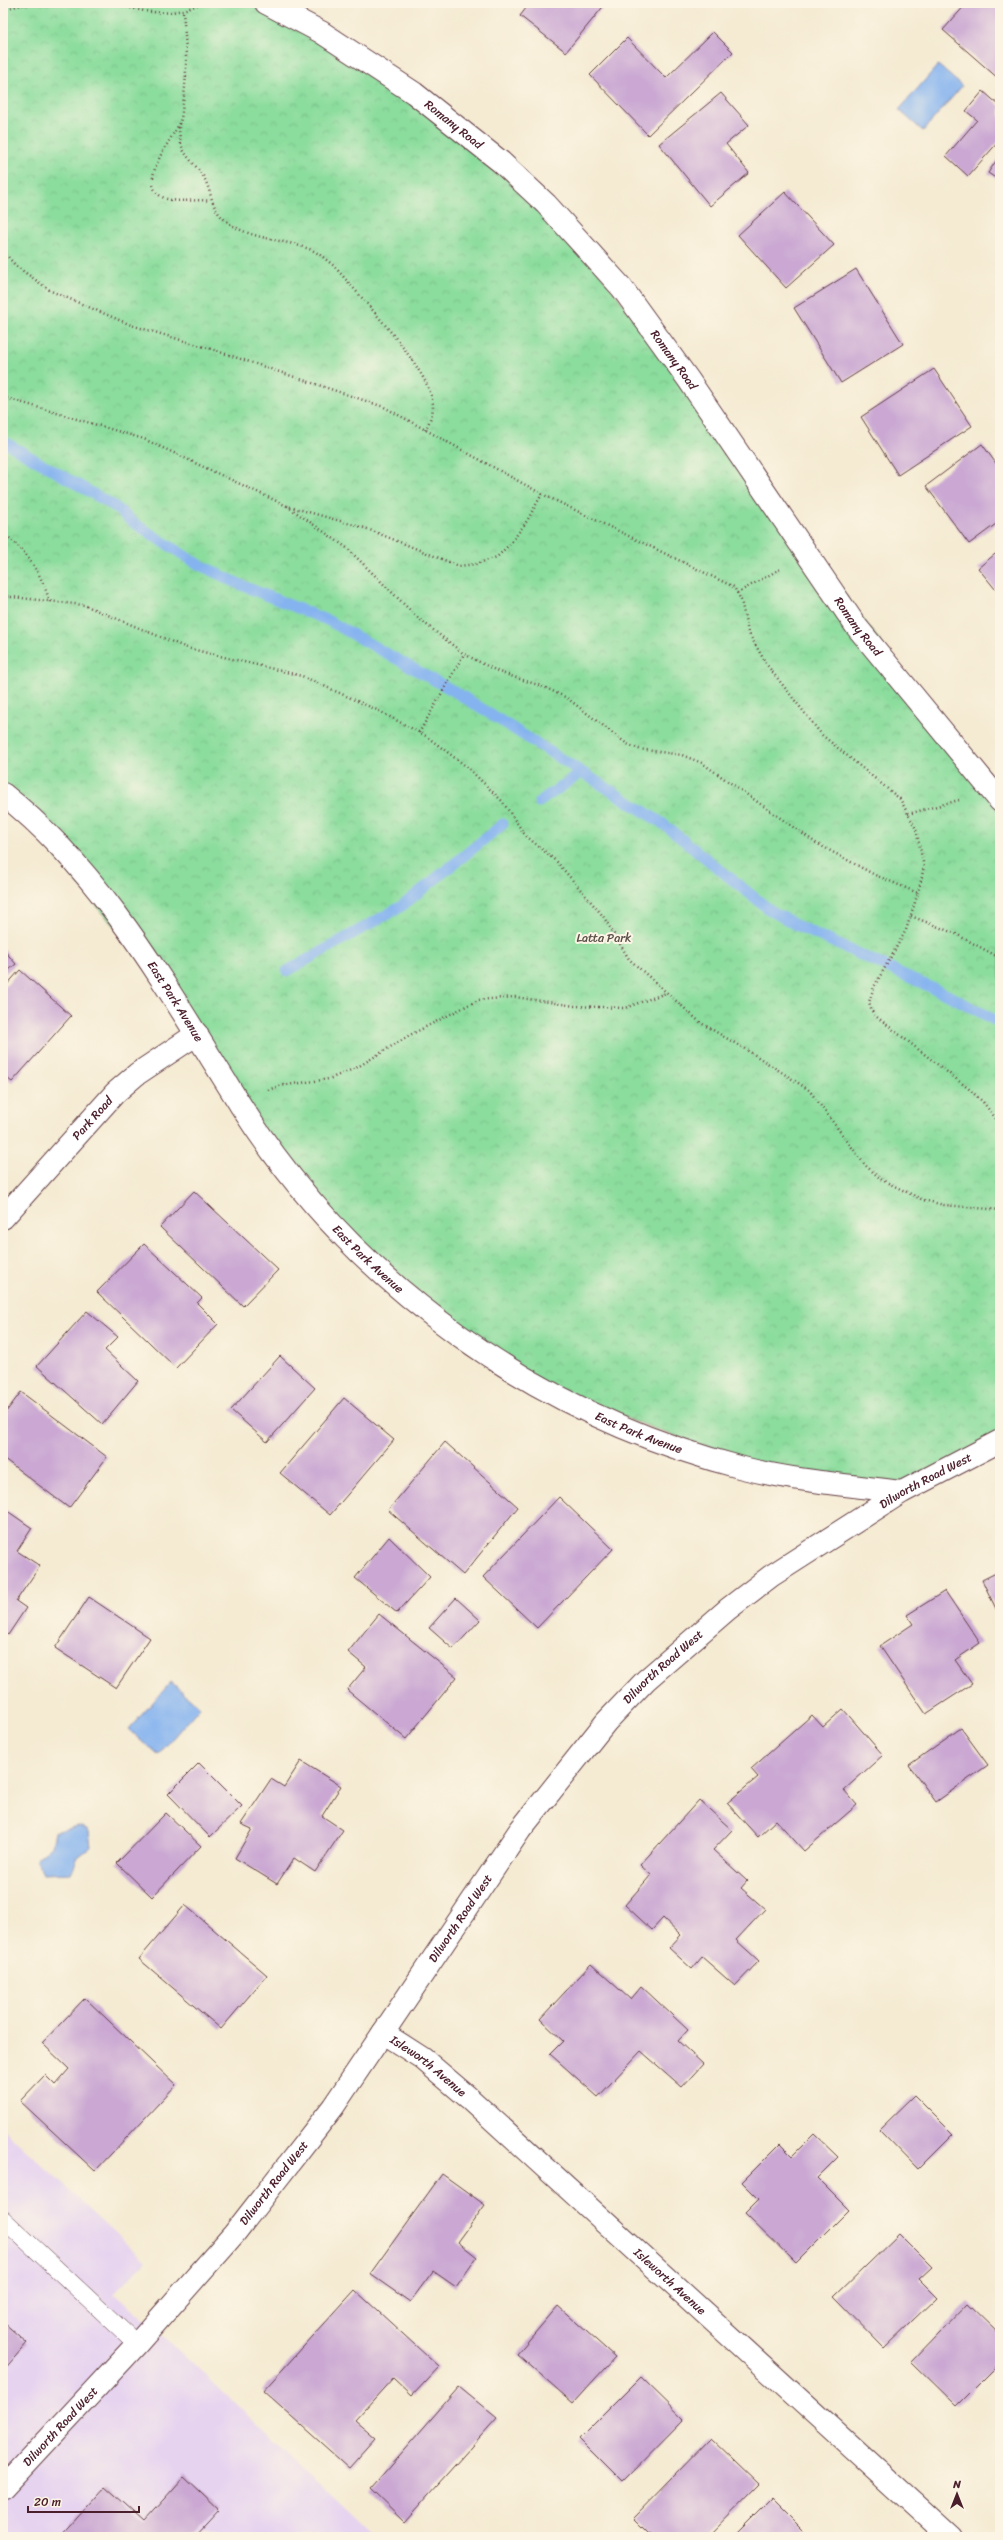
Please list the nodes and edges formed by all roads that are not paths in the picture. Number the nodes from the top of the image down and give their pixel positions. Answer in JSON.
{"nodes":[{"id":1,"x":266,"y":3,"type":"edge"},
{"id":2,"x":3,"y":794,"type":"edge"},
{"id":3,"x":1000,"y":801,"type":"edge"},
{"id":4,"x":197,"y":1034,"type":"junction"},
{"id":5,"x":3,"y":1218,"type":"edge"},
{"id":6,"x":1000,"y":1441,"type":"edge"},
{"id":7,"x":902,"y":1492,"type":"junction"},
{"id":8,"x":383,"y":2033,"type":"junction"},
{"id":9,"x":3,"y":2219,"type":"edge"},
{"id":10,"x":137,"y":2344,"type":"junction"},
{"id":11,"x":3,"y":2488,"type":"edge"},
{"id":12,"x":950,"y":2537,"type":"edge"}],
"edges":[{"from":1,"to":3,"type":"street","name":"Romany Road"},
{"from":2,"to":4,"type":"street","name":"East Park Avenue"},
{"from":4,"to":5,"type":"street","name":"Park Road"},
{"from":4,"to":7,"type":"street","name":"East Park Avenue"},
{"from":6,"to":7,"type":"street","name":"Dilworth Road West"},
{"from":7,"to":8,"type":"street","name":"Dilworth Road West"},
{"from":8,"to":10,"type":"street","name":"Dilworth Road West"},
{"from":8,"to":12,"type":"street","name":"Isleworth Avenue"},
{"from":9,"to":10,"type":"lane"},
{"from":10,"to":11,"type":"street","name":"Dilworth Road West"}]}
